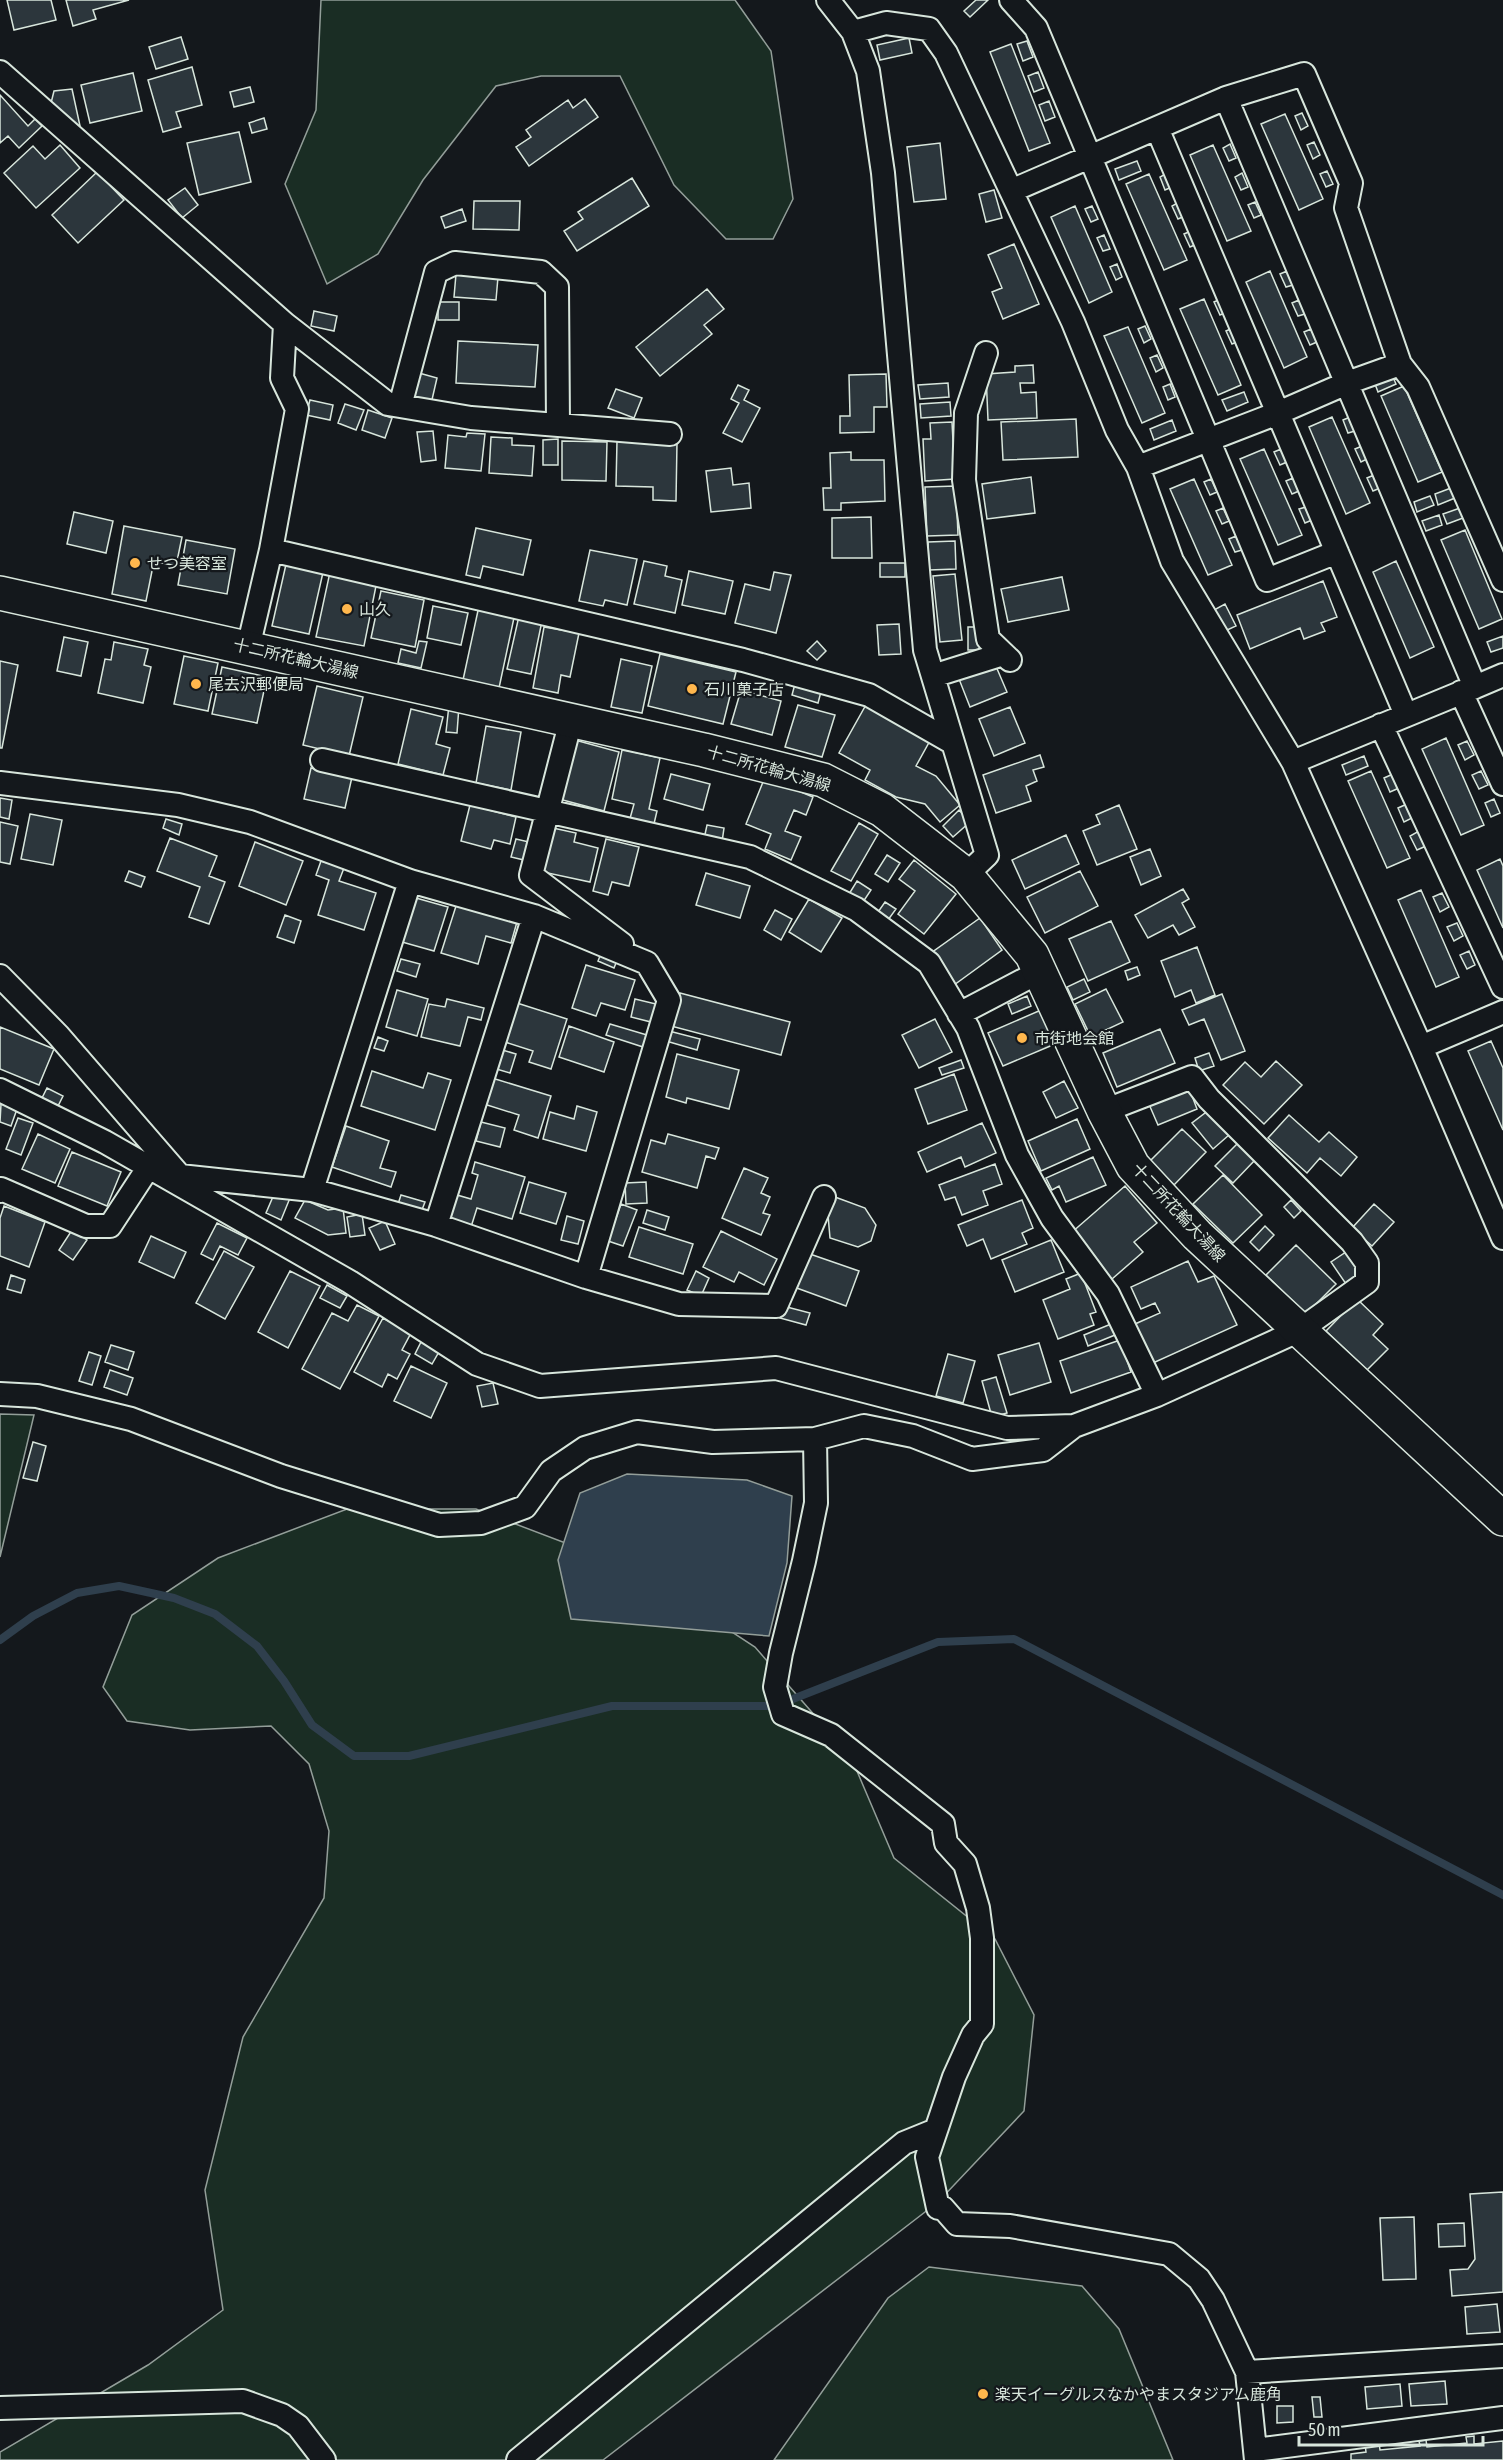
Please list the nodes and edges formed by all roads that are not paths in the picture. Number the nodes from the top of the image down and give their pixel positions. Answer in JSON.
{"nodes":[{"id":1,"x":828,"y":0,"type":"edge"},
{"id":2,"x":1011,"y":0,"type":"edge"},
{"id":3,"x":853,"y":32,"type":"junction"},
{"id":4,"x":0,"y":72,"type":"edge"},
{"id":5,"x":1226,"y":98,"type":"junction"},
{"id":6,"x":1157,"y":128,"type":"junction"},
{"id":7,"x":1089,"y":157,"type":"junction"},
{"id":8,"x":1011,"y":191,"type":"junction"},
{"id":9,"x":285,"y":324,"type":"junction"},
{"id":10,"x":986,"y":353,"type":"dead end"},
{"id":11,"x":1400,"y":364,"type":"junction"},
{"id":12,"x":1347,"y":383,"type":"junction"},
{"id":13,"x":400,"y":406,"type":"junction"},
{"id":14,"x":1278,"y":413,"type":"junction"},
{"id":15,"x":558,"y":425,"type":"junction"},
{"id":16,"x":670,"y":434,"type":"dead end"},
{"id":17,"x":1208,"y":440,"type":"junction"},
{"id":18,"x":1138,"y":466,"type":"junction"},
{"id":19,"x":272,"y":550,"type":"junction"},
{"id":20,"x":1337,"y":552,"type":"junction"},
{"id":21,"x":1503,"y":580,"type":"edge"},
{"id":22,"x":0,"y":593,"type":"edge"},
{"id":23,"x":248,"y":648,"type":"junction"},
{"id":24,"x":1503,"y":675,"type":"edge"},
{"id":25,"x":933,"y":676,"type":"junction"},
{"id":26,"x":1468,"y":689,"type":"junction"},
{"id":27,"x":1406,"y":715,"type":"junction"},
{"id":28,"x":571,"y":720,"type":"junction"},
{"id":29,"x":1381,"y":725,"type":"junction"},
{"id":30,"x":953,"y":743,"type":"junction"},
{"id":31,"x":322,"y":760,"type":"dead end"},
{"id":32,"x":1293,"y":762,"type":"junction"},
{"id":33,"x":0,"y":783,"type":"edge"},
{"id":34,"x":1503,"y":784,"type":"edge"},
{"id":35,"x":548,"y":811,"type":"junction"},
{"id":36,"x":966,"y":875,"type":"junction"},
{"id":37,"x":410,"y":881,"type":"junction"},
{"id":38,"x":534,"y":916,"type":"junction"},
{"id":39,"x":647,"y":963,"type":"junction"},
{"id":40,"x":1039,"y":972,"type":"junction"},
{"id":41,"x":0,"y":976,"type":"edge"},
{"id":42,"x":1503,"y":987,"type":"edge"},
{"id":43,"x":1503,"y":1012,"type":"edge"},
{"id":44,"x":959,"y":1014,"type":"junction"},
{"id":45,"x":1421,"y":1047,"type":"junction"},
{"id":46,"x":0,"y":1090,"type":"edge"},
{"id":47,"x":1104,"y":1111,"type":"junction"},
{"id":48,"x":148,"y":1168,"type":"junction"},
{"id":49,"x":180,"y":1176,"type":"junction"},
{"id":50,"x":312,"y":1190,"type":"junction"},
{"id":51,"x":0,"y":1191,"type":"edge"},
{"id":52,"x":824,"y":1197,"type":"dead end"},
{"id":53,"x":436,"y":1225,"type":"junction"},
{"id":54,"x":1503,"y":1238,"type":"edge"},
{"id":55,"x":586,"y":1277,"type":"junction"},
{"id":56,"x":1300,"y":1330,"type":"junction"},
{"id":57,"x":0,"y":1394,"type":"edge"},
{"id":58,"x":1157,"y":1395,"type":"junction"},
{"id":59,"x":1074,"y":1426,"type":"junction"},
{"id":60,"x":815,"y":1439,"type":"junction"},
{"id":61,"x":1503,"y":1519,"type":"edge"},
{"id":62,"x":936,"y":2130,"type":"junction"},
{"id":63,"x":1503,"y":2356,"type":"edge"},
{"id":64,"x":1247,"y":2372,"type":"junction"},
{"id":65,"x":0,"y":2408,"type":"edge"},
{"id":66,"x":1503,"y":2418,"type":"edge"},
{"id":67,"x":1315,"y":2451,"type":"edge"},
{"id":68,"x":1255,"y":2455,"type":"edge"},
{"id":69,"x":324,"y":2460,"type":"edge"},
{"id":70,"x":518,"y":2460,"type":"edge"}],
"edges":[{"from":1,"to":3,"type":"street"},
{"from":2,"to":7,"type":"street"},
{"from":3,"to":8,"type":"street"},
{"from":3,"to":25,"type":"street"},
{"from":4,"to":9,"type":"street"},
{"from":5,"to":6,"type":"street"},
{"from":5,"to":11,"type":"street"},
{"from":5,"to":12,"type":"street"},
{"from":6,"to":7,"type":"street"},
{"from":6,"to":14,"type":"street"},
{"from":7,"to":8,"type":"street"},
{"from":7,"to":17,"type":"street"},
{"from":8,"to":18,"type":"street"},
{"from":9,"to":13,"type":"street"},
{"from":9,"to":19,"type":"street"},
{"from":10,"to":25,"type":"street"},
{"from":11,"to":12,"type":"street"},
{"from":11,"to":21,"type":"street"},
{"from":12,"to":14,"type":"street"},
{"from":12,"to":26,"type":"street"},
{"from":13,"to":15,"type":"street"},
{"from":13,"to":15,"type":"street"},
{"from":14,"to":17,"type":"street"},
{"from":14,"to":20,"type":"street"},
{"from":15,"to":16,"type":"street"},
{"from":17,"to":18,"type":"street"},
{"from":17,"to":20,"type":"street"},
{"from":18,"to":32,"type":"street"},
{"from":19,"to":23,"type":"street"},
{"from":19,"to":30,"type":"street"},
{"from":20,"to":27,"type":"street"},
{"from":22,"to":23,"type":"main road","name":"十二所花輪大湯線"},
{"from":23,"to":28,"type":"main road","name":"十二所花輪大湯線"},
{"from":24,"to":26,"type":"street"},
{"from":25,"to":30,"type":"street"},
{"from":26,"to":27,"type":"street"},
{"from":26,"to":34,"type":"street"},
{"from":27,"to":29,"type":"street"},
{"from":28,"to":35,"type":"street"},
{"from":28,"to":36,"type":"main road","name":"十二所花輪大湯線"},
{"from":29,"to":32,"type":"street"},
{"from":29,"to":42,"type":"street"},
{"from":30,"to":36,"type":"street"},
{"from":31,"to":35,"type":"street"},
{"from":32,"to":45,"type":"street"},
{"from":33,"to":37,"type":"street"},
{"from":35,"to":39,"type":"street"},
{"from":35,"to":44,"type":"street"},
{"from":36,"to":40,"type":"main road","name":"十二所花輪大湯線"},
{"from":37,"to":38,"type":"street"},
{"from":37,"to":50,"type":"street"},
{"from":38,"to":39,"type":"street"},
{"from":38,"to":53,"type":"street"},
{"from":39,"to":55,"type":"street"},
{"from":40,"to":44,"type":"street"},
{"from":40,"to":47,"type":"main road","name":"十二所花輪大湯線"},
{"from":41,"to":49,"type":"street"},
{"from":43,"to":45,"type":"street"},
{"from":44,"to":58,"type":"street"},
{"from":45,"to":54,"type":"street"},
{"from":46,"to":48,"type":"street"},
{"from":47,"to":56,"type":"main road","name":"十二所花輪大湯線"},
{"from":47,"to":56,"type":"street"},
{"from":48,"to":49,"type":"street"},
{"from":48,"to":51,"type":"street"},
{"from":48,"to":59,"type":"street"},
{"from":49,"to":50,"type":"street"},
{"from":50,"to":53,"type":"street"},
{"from":52,"to":55,"type":"street"},
{"from":53,"to":55,"type":"street"},
{"from":56,"to":58,"type":"street"},
{"from":56,"to":61,"type":"main road","name":"十二所花輪大湯線"},
{"from":57,"to":60,"type":"street"},
{"from":58,"to":59,"type":"street"},
{"from":59,"to":60,"type":"street"},
{"from":60,"to":62,"type":"street"},
{"from":62,"to":64,"type":"street"},
{"from":62,"to":70,"type":"street"},
{"from":63,"to":64,"type":"street"},
{"from":64,"to":68,"type":"street"},
{"from":65,"to":69,"type":"street"},
{"from":66,"to":67,"type":"street"},
{"from":67,"to":68,"type":"street"}]}
